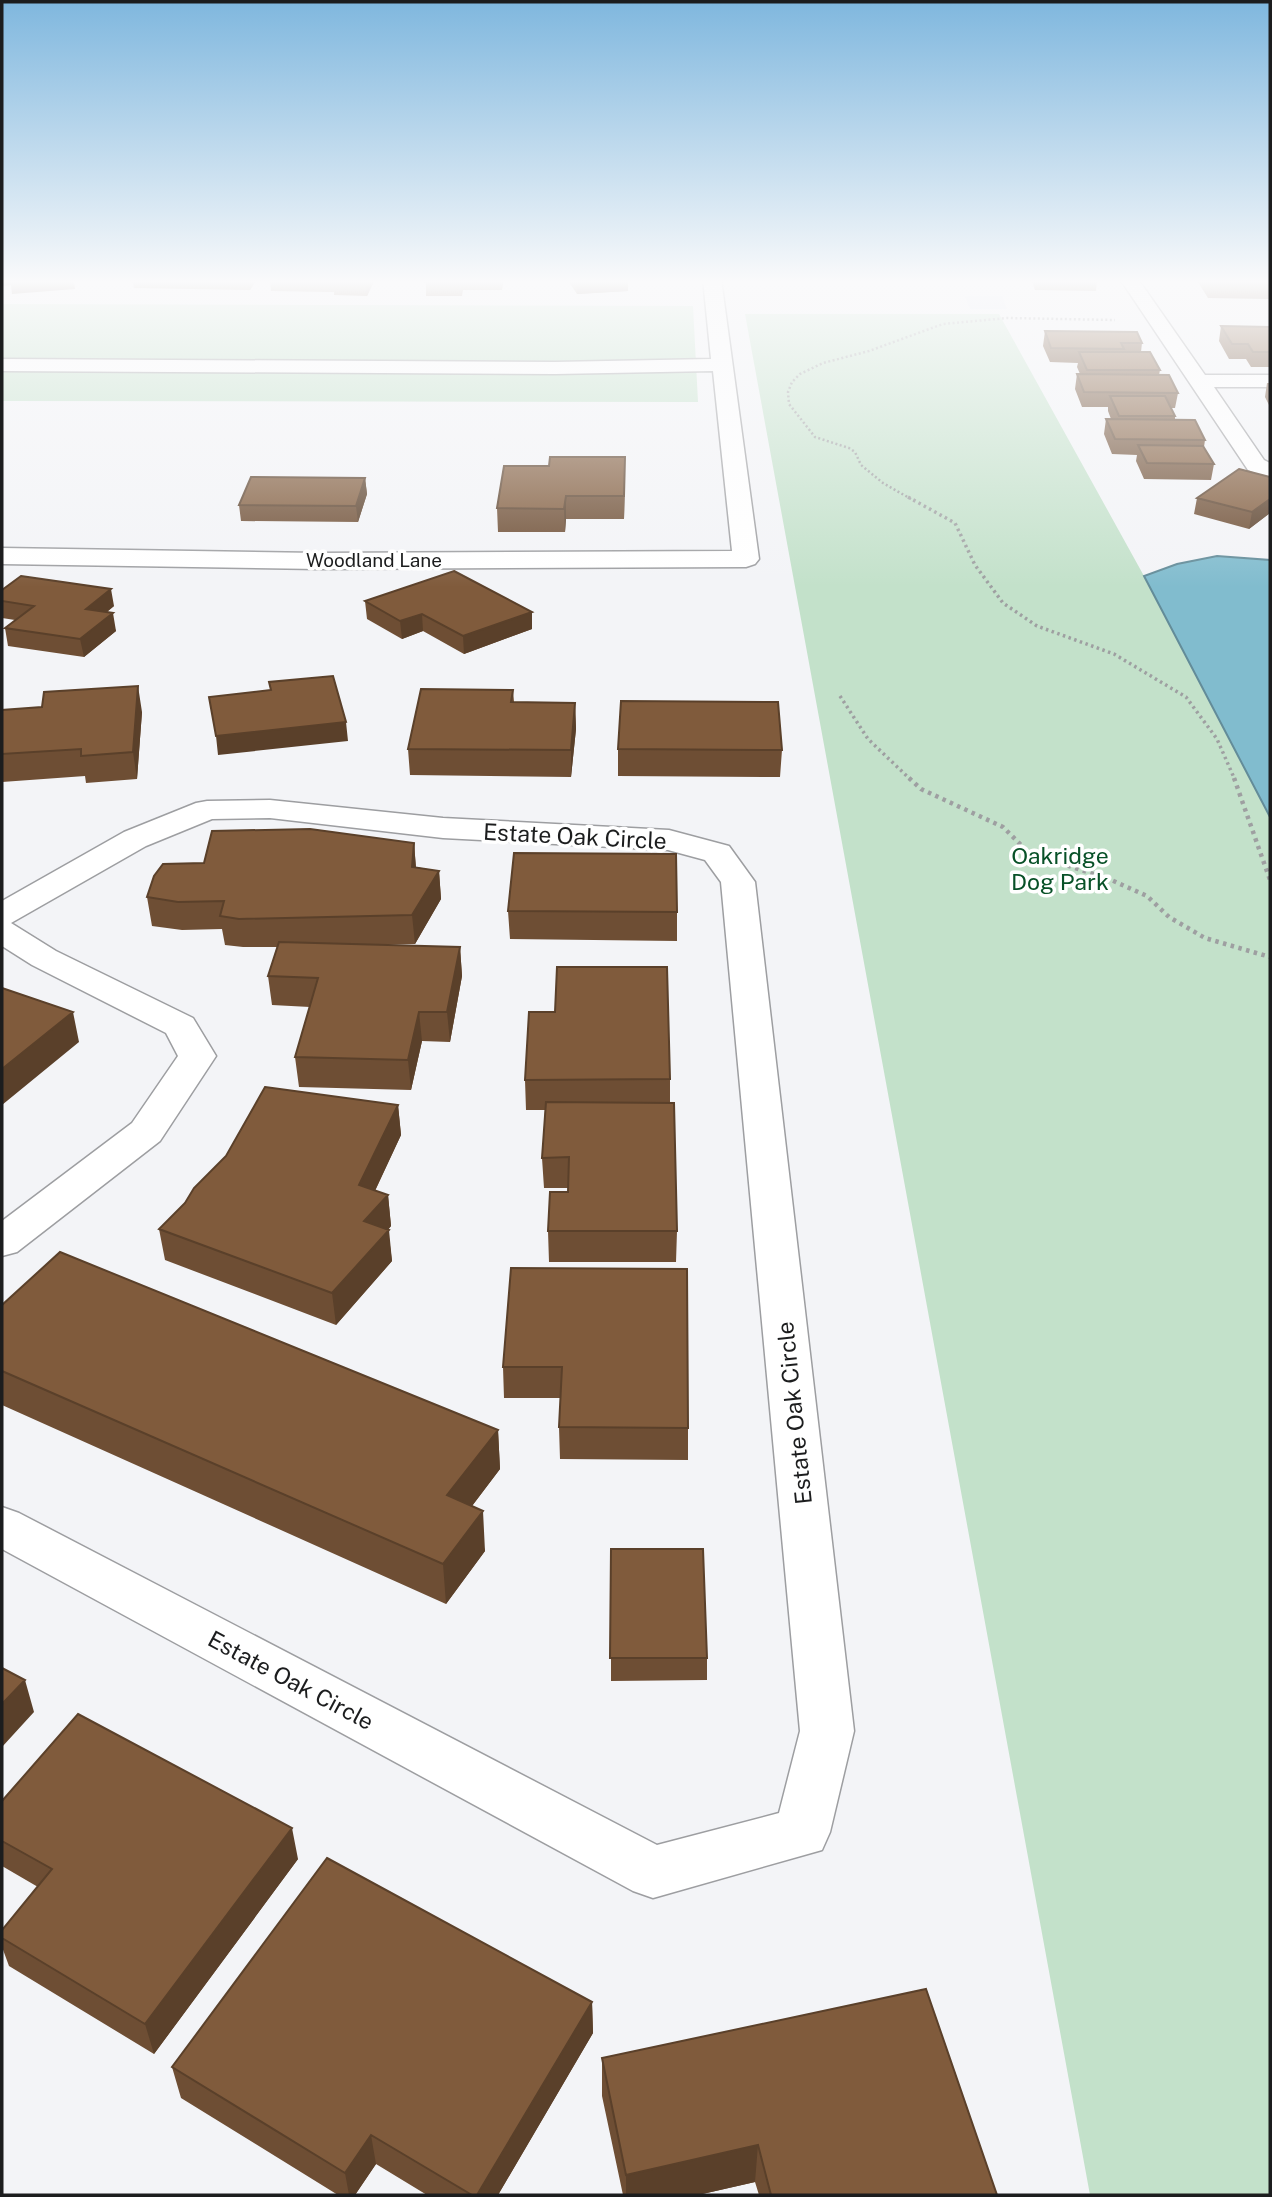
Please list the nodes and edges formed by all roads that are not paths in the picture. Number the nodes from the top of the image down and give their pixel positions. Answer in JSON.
{"nodes":[{"id":1,"x":1198,"y":381,"type":"edge"},
{"id":2,"x":725,"y":382,"type":"edge"},
{"id":3,"x":1270,"y":472,"type":"edge"},
{"id":4,"x":2,"y":555,"type":"edge"},
{"id":5,"x":2,"y":915,"type":"edge"},
{"id":6,"x":2,"y":931,"type":"edge"},
{"id":7,"x":2,"y":1242,"type":"edge"},
{"id":8,"x":2,"y":1526,"type":"edge"}],
"edges":[{"from":1,"to":3,"type":"street"},
{"from":2,"to":4,"type":"street","name":"Woodland Lane"},
{"from":5,"to":8,"type":"street","name":"Estate Oak Circle"},
{"from":6,"to":7,"type":"street"}]}
